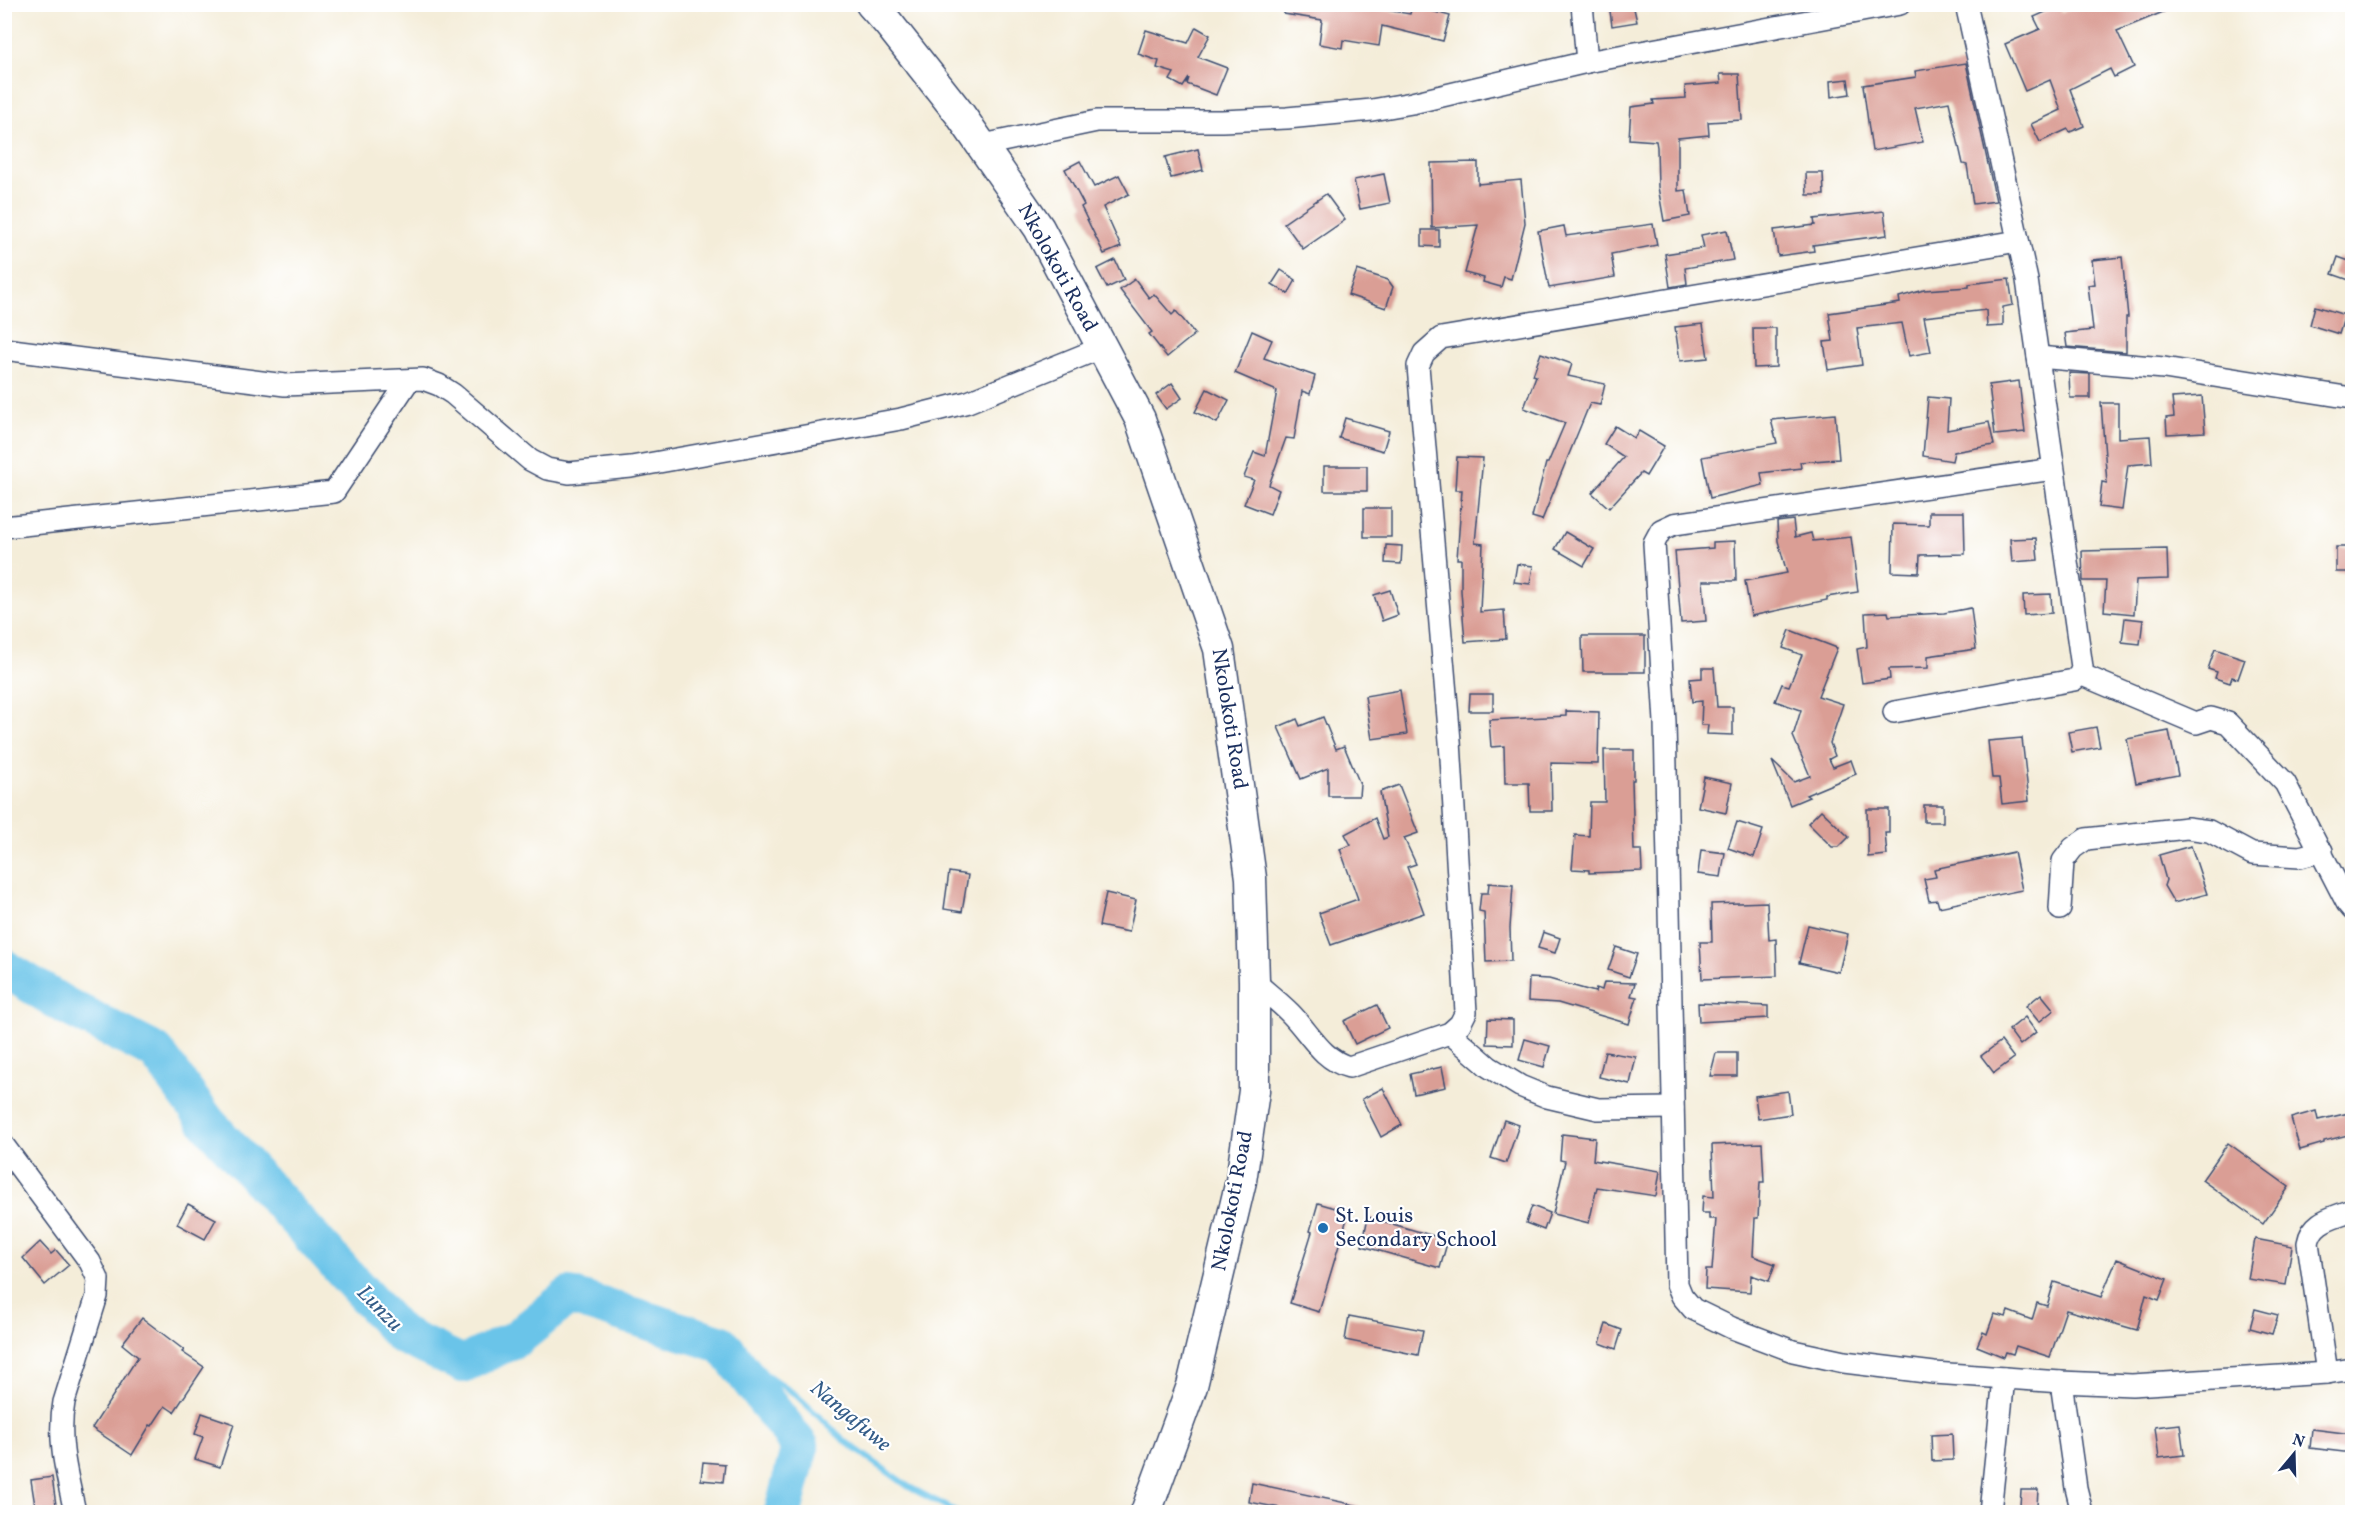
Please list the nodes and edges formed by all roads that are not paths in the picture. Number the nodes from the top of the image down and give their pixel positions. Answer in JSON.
{"nodes":[{"id":1,"x":1582,"y":4,"type":"edge"},
{"id":2,"x":1900,"y":4,"type":"edge"},
{"id":3,"x":1966,"y":4,"type":"edge"},
{"id":4,"x":885,"y":11,"type":"edge"},
{"id":5,"x":1587,"y":62,"type":"junction"},
{"id":6,"x":983,"y":145,"type":"junction"},
{"id":7,"x":2018,"y":241,"type":"junction"},
{"id":8,"x":1101,"y":348,"type":"junction"},
{"id":9,"x":4,"y":349,"type":"edge"},
{"id":10,"x":2038,"y":357,"type":"junction"},
{"id":11,"x":409,"y":380,"type":"junction"},
{"id":12,"x":2352,"y":398,"type":"edge"},
{"id":13,"x":2053,"y":469,"type":"junction"},
{"id":14,"x":4,"y":527,"type":"edge"},
{"id":15,"x":2080,"y":674,"type":"junction"},
{"id":16,"x":1894,"y":712,"type":"dead end"},
{"id":17,"x":2322,"y":851,"type":"junction"},
{"id":18,"x":2060,"y":909,"type":"dead end"},
{"id":19,"x":2352,"y":909,"type":"edge"},
{"id":20,"x":1254,"y":981,"type":"junction"},
{"id":21,"x":1450,"y":1033,"type":"junction"},
{"id":22,"x":1673,"y":1108,"type":"junction"},
{"id":23,"x":4,"y":1146,"type":"edge"},
{"id":24,"x":2352,"y":1210,"type":"edge"},
{"id":25,"x":2352,"y":1369,"type":"edge"},
{"id":26,"x":2327,"y":1373,"type":"junction"},
{"id":27,"x":2004,"y":1378,"type":"junction"},
{"id":28,"x":2061,"y":1383,"type":"junction"},
{"id":29,"x":75,"y":1512,"type":"edge"},
{"id":30,"x":1146,"y":1512,"type":"edge"},
{"id":31,"x":1990,"y":1512,"type":"edge"},
{"id":32,"x":2082,"y":1512,"type":"edge"}],
"edges":[{"from":1,"to":5,"type":"street"},
{"from":2,"to":5,"type":"street"},
{"from":3,"to":7,"type":"street"},
{"from":4,"to":6,"type":"main road","name":"Nkolokoti Road"},
{"from":5,"to":6,"type":"street"},
{"from":6,"to":8,"type":"main road","name":"Nkolokoti Road"},
{"from":7,"to":10,"type":"street"},
{"from":7,"to":21,"type":"street"},
{"from":8,"to":11,"type":"street"},
{"from":8,"to":20,"type":"main road","name":"Nkolokoti Road"},
{"from":9,"to":11,"type":"street"},
{"from":10,"to":12,"type":"street"},
{"from":10,"to":13,"type":"street"},
{"from":11,"to":14,"type":"street"},
{"from":13,"to":15,"type":"street"},
{"from":13,"to":22,"type":"street"},
{"from":15,"to":16,"type":"street"},
{"from":15,"to":17,"type":"street"},
{"from":17,"to":18,"type":"street"},
{"from":17,"to":19,"type":"street"},
{"from":20,"to":21,"type":"street"},
{"from":20,"to":30,"type":"main road","name":"Nkolokoti Road"},
{"from":21,"to":22,"type":"street"},
{"from":22,"to":27,"type":"street"},
{"from":23,"to":29,"type":"street"},
{"from":24,"to":26,"type":"street"},
{"from":25,"to":26,"type":"street"},
{"from":26,"to":28,"type":"street"},
{"from":27,"to":28,"type":"street"},
{"from":27,"to":31,"type":"street"},
{"from":28,"to":32,"type":"street"}]}
